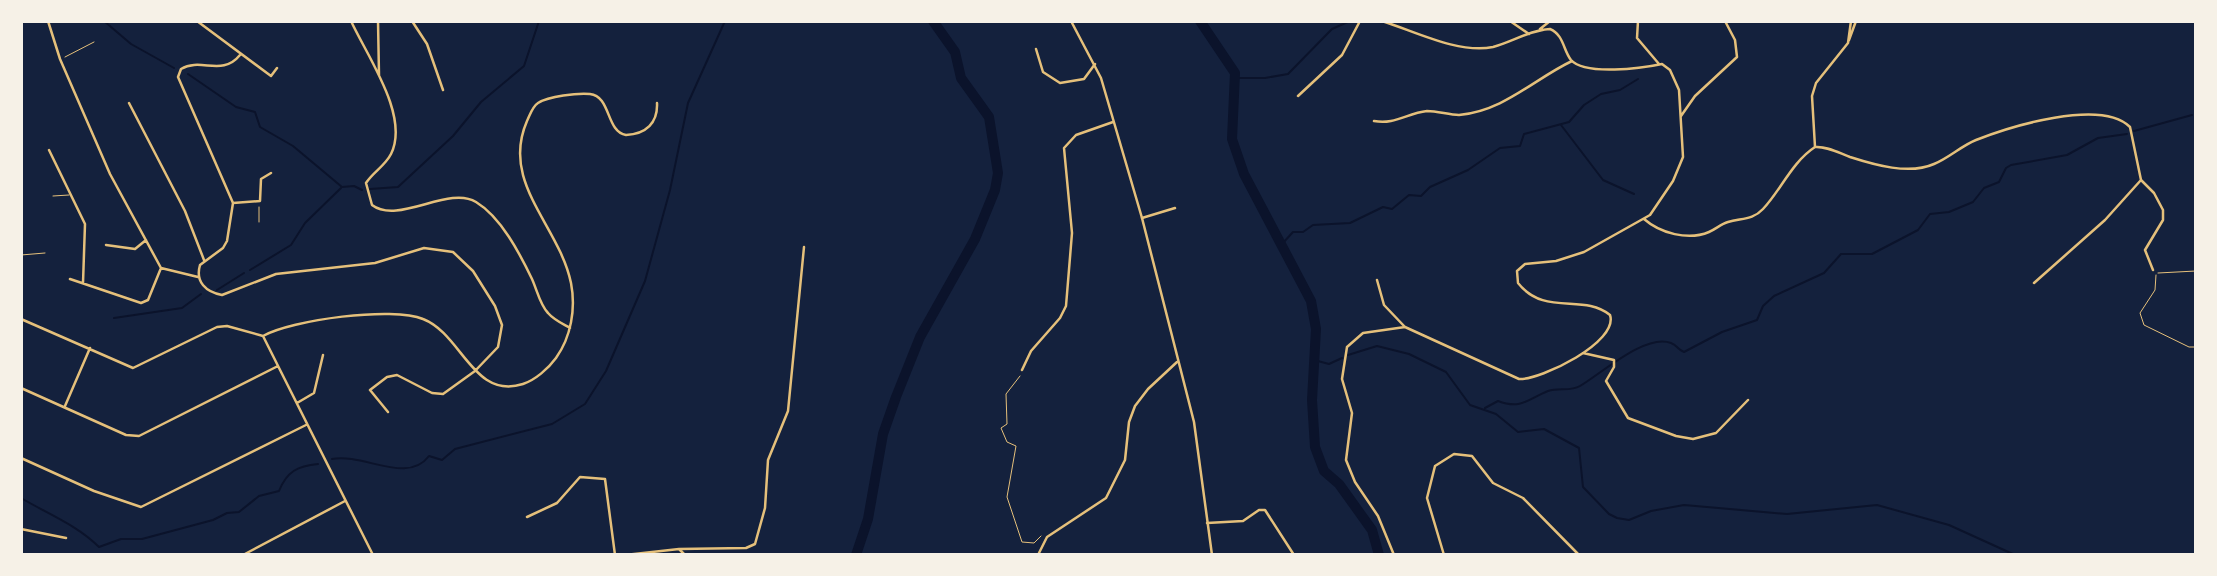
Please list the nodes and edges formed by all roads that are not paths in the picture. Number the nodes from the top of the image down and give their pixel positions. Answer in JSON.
{"nodes":[{"id":1,"x":48,"y":21,"type":"edge"},
{"id":2,"x":197,"y":21,"type":"edge"},
{"id":3,"x":351,"y":21,"type":"edge"},
{"id":4,"x":378,"y":21,"type":"edge"},
{"id":5,"x":412,"y":21,"type":"edge"},
{"id":6,"x":1071,"y":21,"type":"edge"},
{"id":7,"x":1360,"y":21,"type":"edge"},
{"id":8,"x":1383,"y":21,"type":"edge"},
{"id":9,"x":1510,"y":21,"type":"edge"},
{"id":10,"x":1549,"y":21,"type":"edge"},
{"id":11,"x":1637,"y":21,"type":"edge"},
{"id":12,"x":1725,"y":21,"type":"edge"},
{"id":13,"x":1851,"y":21,"type":"edge"},
{"id":14,"x":1856,"y":21,"type":"edge"},
{"id":15,"x":1537,"y":31,"type":"junction"},
{"id":16,"x":1529,"y":34,"type":"junction"},
{"id":17,"x":1847,"y":43,"type":"junction"},
{"id":18,"x":1036,"y":49,"type":"dead end"},
{"id":19,"x":240,"y":55,"type":"junction"},
{"id":20,"x":1572,"y":61,"type":"junction"},
{"id":21,"x":1095,"y":64,"type":"junction"},
{"id":22,"x":1659,"y":64,"type":"junction"},
{"id":23,"x":277,"y":68,"type":"dead end"},
{"id":24,"x":379,"y":79,"type":"junction"},
{"id":25,"x":443,"y":90,"type":"dead end"},
{"id":26,"x":1298,"y":96,"type":"dead end"},
{"id":27,"x":129,"y":103,"type":"dead end"},
{"id":28,"x":657,"y":103,"type":"dead end"},
{"id":29,"x":1680,"y":119,"type":"junction"},
{"id":30,"x":1374,"y":121,"type":"dead end"},
{"id":31,"x":1114,"y":122,"type":"junction"},
{"id":32,"x":1815,"y":148,"type":"junction"},
{"id":33,"x":49,"y":150,"type":"dead end"},
{"id":34,"x":271,"y":173,"type":"dead end"},
{"id":35,"x":2141,"y":180,"type":"junction"},
{"id":36,"x":72,"y":195,"type":"junction"},
{"id":37,"x":53,"y":196,"type":"dead end"},
{"id":38,"x":233,"y":203,"type":"junction"},
{"id":39,"x":1175,"y":208,"type":"dead end"},
{"id":40,"x":1142,"y":218,"type":"junction"},
{"id":41,"x":1644,"y":219,"type":"junction"},
{"id":42,"x":146,"y":240,"type":"junction"},
{"id":43,"x":106,"y":245,"type":"dead end"},
{"id":44,"x":804,"y":247,"type":"dead end"},
{"id":45,"x":204,"y":260,"type":"junction"},
{"id":46,"x":161,"y":268,"type":"junction"},
{"id":47,"x":2153,"y":270,"type":"road end"},
{"id":48,"x":198,"y":276,"type":"junction"},
{"id":49,"x":70,"y":279,"type":"dead end"},
{"id":50,"x":1377,"y":280,"type":"dead end"},
{"id":51,"x":83,"y":283,"type":"junction"},
{"id":52,"x":2034,"y":283,"type":"dead end"},
{"id":53,"x":21,"y":319,"type":"edge"},
{"id":54,"x":1405,"y":327,"type":"junction"},
{"id":55,"x":570,"y":328,"type":"junction"},
{"id":56,"x":263,"y":336,"type":"junction"},
{"id":57,"x":90,"y":348,"type":"junction"},
{"id":58,"x":1583,"y":353,"type":"junction"},
{"id":59,"x":323,"y":355,"type":"dead end"},
{"id":60,"x":1177,"y":362,"type":"junction"},
{"id":61,"x":278,"y":366,"type":"junction"},
{"id":62,"x":1023,"y":370,"type":"road end"},
{"id":63,"x":475,"y":371,"type":"junction"},
{"id":64,"x":21,"y":388,"type":"edge"},
{"id":65,"x":1748,"y":400,"type":"dead end"},
{"id":66,"x":297,"y":403,"type":"junction"},
{"id":67,"x":65,"y":407,"type":"junction"},
{"id":68,"x":388,"y":412,"type":"dead end"},
{"id":69,"x":306,"y":425,"type":"junction"},
{"id":70,"x":21,"y":458,"type":"edge"},
{"id":71,"x":346,"y":501,"type":"junction"},
{"id":72,"x":527,"y":517,"type":"dead end"},
{"id":73,"x":1207,"y":523,"type":"junction"},
{"id":74,"x":21,"y":529,"type":"edge"},
{"id":75,"x":66,"y":538,"type":"dead end"},
{"id":76,"x":678,"y":549,"type":"junction"},
{"id":77,"x":243,"y":555,"type":"edge"},
{"id":78,"x":373,"y":555,"type":"edge"},
{"id":79,"x":615,"y":555,"type":"edge"},
{"id":80,"x":625,"y":555,"type":"edge"},
{"id":81,"x":685,"y":555,"type":"edge"},
{"id":82,"x":1038,"y":555,"type":"edge"},
{"id":83,"x":1212,"y":555,"type":"edge"},
{"id":84,"x":1294,"y":555,"type":"edge"},
{"id":85,"x":1394,"y":555,"type":"edge"},
{"id":86,"x":1444,"y":555,"type":"edge"},
{"id":87,"x":1579,"y":555,"type":"edge"}],
"edges":[{"from":1,"to":42,"type":"street"},
{"from":2,"to":19,"type":"street"},
{"from":3,"to":24,"type":"street"},
{"from":4,"to":24,"type":"street"},
{"from":5,"to":25,"type":"street"},
{"from":6,"to":21,"type":"street"},
{"from":7,"to":26,"type":"street"},
{"from":8,"to":16,"type":"street"},
{"from":9,"to":16,"type":"street"},
{"from":10,"to":15,"type":"street"},
{"from":11,"to":22,"type":"street"},
{"from":12,"to":29,"type":"street"},
{"from":13,"to":17,"type":"street"},
{"from":14,"to":17,"type":"street"},
{"from":15,"to":16,"type":"street"},
{"from":15,"to":20,"type":"street"},
{"from":17,"to":32,"type":"street"},
{"from":18,"to":21,"type":"street"},
{"from":19,"to":23,"type":"street"},
{"from":19,"to":38,"type":"street"},
{"from":20,"to":22,"type":"street"},
{"from":20,"to":30,"type":"street"},
{"from":21,"to":31,"type":"street"},
{"from":22,"to":29,"type":"street"},
{"from":24,"to":55,"type":"street"},
{"from":27,"to":45,"type":"street"},
{"from":28,"to":55,"type":"street"},
{"from":29,"to":41,"type":"street"},
{"from":31,"to":40,"type":"street"},
{"from":31,"to":62,"type":"street"},
{"from":32,"to":35,"type":"street"},
{"from":32,"to":41,"type":"street"},
{"from":33,"to":36,"type":"street"},
{"from":34,"to":38,"type":"street"},
{"from":35,"to":47,"type":"street"},
{"from":35,"to":52,"type":"street"},
{"from":36,"to":37,"type":"lane"},
{"from":36,"to":51,"type":"street"},
{"from":38,"to":45,"type":"street"},
{"from":39,"to":40,"type":"street"},
{"from":40,"to":60,"type":"street"},
{"from":41,"to":58,"type":"street"},
{"from":42,"to":43,"type":"street"},
{"from":42,"to":46,"type":"street"},
{"from":44,"to":76,"type":"street"},
{"from":45,"to":48,"type":"street"},
{"from":46,"to":48,"type":"street"},
{"from":46,"to":51,"type":"street"},
{"from":48,"to":63,"type":"street"},
{"from":49,"to":51,"type":"street"},
{"from":50,"to":54,"type":"street"},
{"from":53,"to":57,"type":"street"},
{"from":54,"to":58,"type":"street"},
{"from":54,"to":85,"type":"street"},
{"from":55,"to":63,"type":"street"},
{"from":56,"to":57,"type":"street"},
{"from":56,"to":61,"type":"street"},
{"from":56,"to":63,"type":"street"},
{"from":57,"to":67,"type":"street"},
{"from":58,"to":65,"type":"street"},
{"from":59,"to":66,"type":"street"},
{"from":60,"to":73,"type":"street"},
{"from":60,"to":82,"type":"street"},
{"from":61,"to":66,"type":"street"},
{"from":61,"to":67,"type":"street"},
{"from":63,"to":68,"type":"street"},
{"from":64,"to":67,"type":"street"},
{"from":66,"to":69,"type":"street"},
{"from":69,"to":70,"type":"street"},
{"from":69,"to":71,"type":"street"},
{"from":71,"to":77,"type":"street"},
{"from":71,"to":78,"type":"street"},
{"from":72,"to":79,"type":"street"},
{"from":73,"to":83,"type":"street"},
{"from":73,"to":84,"type":"street"},
{"from":74,"to":75,"type":"street"},
{"from":76,"to":80,"type":"street"},
{"from":76,"to":81,"type":"street"},
{"from":86,"to":87,"type":"street"}]}
